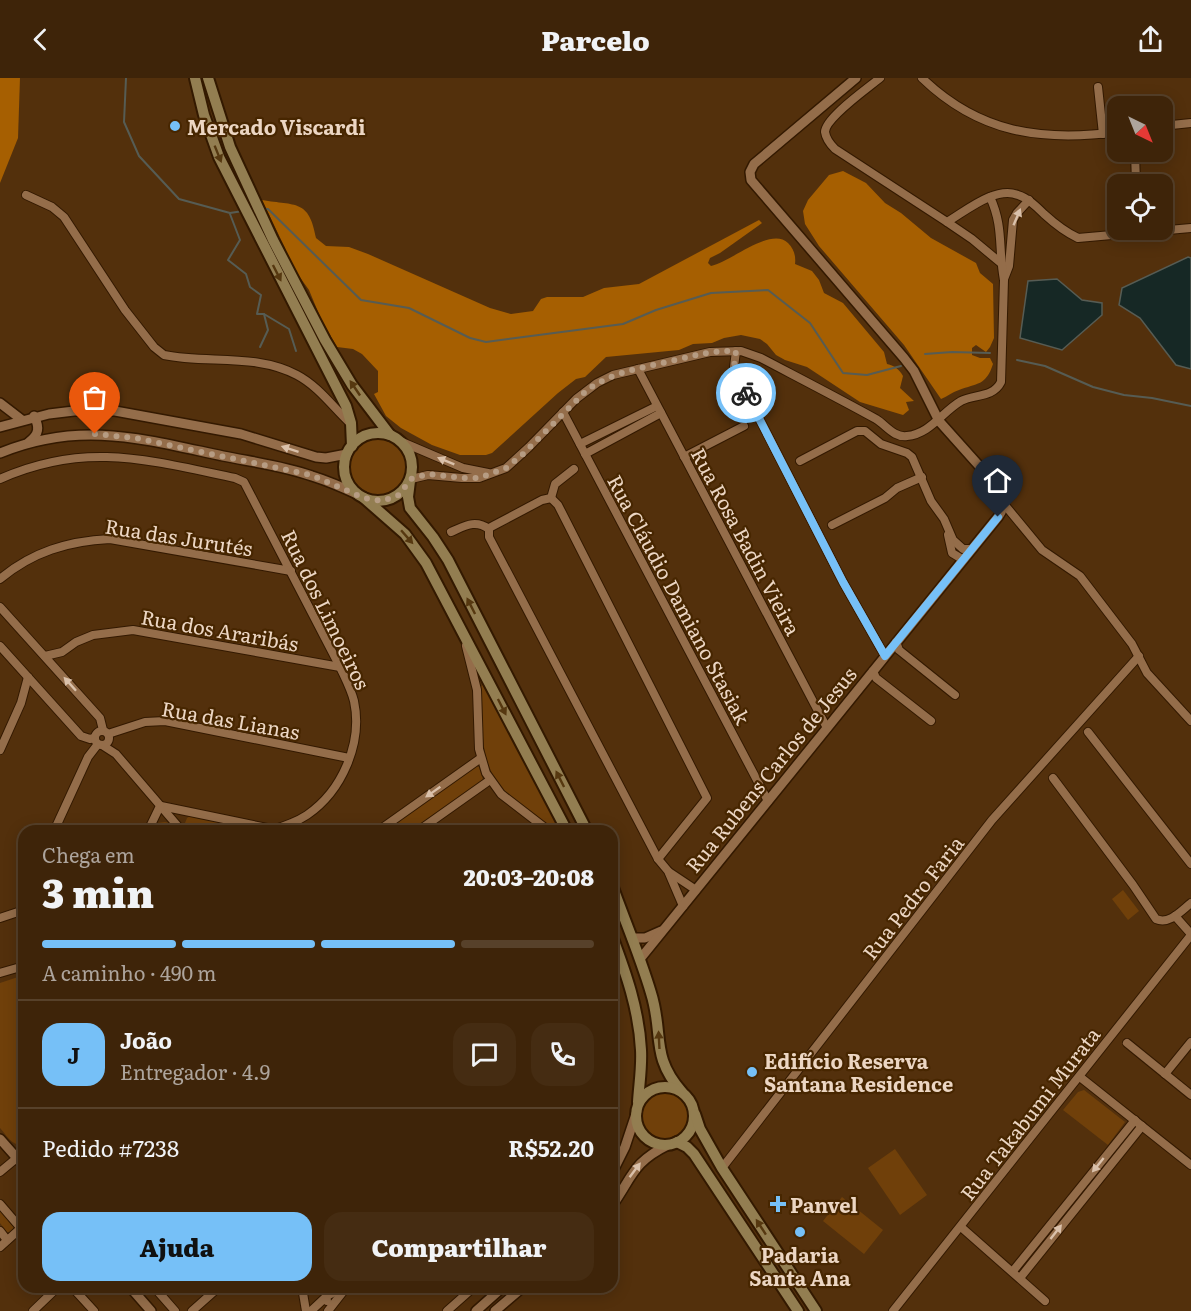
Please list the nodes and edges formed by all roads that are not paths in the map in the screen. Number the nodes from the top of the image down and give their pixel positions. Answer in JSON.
{"nodes":[{"id":1,"x":195,"y":78,"type":"edge"},
{"id":2,"x":208,"y":78,"type":"edge"},
{"id":3,"x":856,"y":78,"type":"edge"},
{"id":4,"x":880,"y":78,"type":"edge"},
{"id":5,"x":922,"y":78,"type":"edge"},
{"id":6,"x":1098,"y":87,"type":"dead end"},
{"id":7,"x":1191,"y":123,"type":"edge"},
{"id":8,"x":1173,"y":125,"type":"edge"},
{"id":9,"x":1107,"y":133,"type":"edge"},
{"id":10,"x":1102,"y":134,"type":"junction"},
{"id":11,"x":26,"y":195,"type":"dead end"},
{"id":12,"x":990,"y":197,"type":"junction"},
{"id":13,"x":1029,"y":200,"type":"junction"},
{"id":14,"x":946,"y":222,"type":"junction"},
{"id":15,"x":1191,"y":228,"type":"edge"},
{"id":16,"x":1173,"y":229,"type":"edge"},
{"id":17,"x":1107,"y":235,"type":"edge"},
{"id":18,"x":1005,"y":265,"type":"junction"},
{"id":19,"x":736,"y":351,"type":"junction"},
{"id":20,"x":638,"y":369,"type":"junction"},
{"id":21,"x":0,"y":404,"type":"edge"},
{"id":22,"x":659,"y":410,"type":"junction"},
{"id":23,"x":563,"y":412,"type":"junction"},
{"id":24,"x":34,"y":416,"type":"junction"},
{"id":25,"x":22,"y":420,"type":"junction"},
{"id":26,"x":939,"y":421,"type":"junction"},
{"id":27,"x":351,"y":423,"type":"junction"},
{"id":28,"x":744,"y":426,"type":"dead end"},
{"id":29,"x":0,"y":427,"type":"edge"},
{"id":30,"x":390,"y":435,"type":"junction"},
{"id":31,"x":402,"y":442,"type":"junction"},
{"id":32,"x":27,"y":443,"type":"junction"},
{"id":33,"x":580,"y":444,"type":"junction"},
{"id":34,"x":349,"y":450,"type":"junction"},
{"id":35,"x":0,"y":453,"type":"edge"},
{"id":36,"x":585,"y":454,"type":"junction"},
{"id":37,"x":684,"y":458,"type":"junction"},
{"id":38,"x":800,"y":461,"type":"dead end"},
{"id":39,"x":574,"y":469,"type":"dead end"},
{"id":40,"x":492,"y":473,"type":"junction"},
{"id":41,"x":922,"y":477,"type":"junction"},
{"id":42,"x":0,"y":479,"type":"edge"},
{"id":43,"x":410,"y":480,"type":"junction"},
{"id":44,"x":361,"y":497,"type":"junction"},
{"id":45,"x":551,"y":498,"type":"junction"},
{"id":46,"x":1004,"y":504,"type":"junction"},
{"id":47,"x":832,"y":525,"type":"dead end"},
{"id":48,"x":948,"y":527,"type":"junction"},
{"id":49,"x":489,"y":529,"type":"junction"},
{"id":50,"x":451,"y":532,"type":"dead end"},
{"id":51,"x":970,"y":549,"type":"junction"},
{"id":52,"x":962,"y":559,"type":"junction"},
{"id":53,"x":291,"y":571,"type":"junction"},
{"id":54,"x":0,"y":579,"type":"edge"},
{"id":55,"x":0,"y":607,"type":"edge"},
{"id":56,"x":463,"y":633,"type":"junction"},
{"id":57,"x":896,"y":642,"type":"junction"},
{"id":58,"x":0,"y":646,"type":"edge"},
{"id":59,"x":62,"y":652,"type":"junction"},
{"id":60,"x":45,"y":656,"type":"junction"},
{"id":61,"x":885,"y":656,"type":"junction"},
{"id":62,"x":1138,"y":656,"type":"junction"},
{"id":63,"x":53,"y":665,"type":"junction"},
{"id":64,"x":340,"y":667,"type":"junction"},
{"id":65,"x":873,"y":671,"type":"junction"},
{"id":66,"x":28,"y":677,"type":"junction"},
{"id":67,"x":38,"y":688,"type":"junction"},
{"id":68,"x":956,"y":695,"type":"dead end"},
{"id":69,"x":21,"y":703,"type":"junction"},
{"id":70,"x":931,"y":721,"type":"dead end"},
{"id":71,"x":1191,"y":721,"type":"edge"},
{"id":72,"x":827,"y":728,"type":"junction"},
{"id":73,"x":1088,"y":732,"type":"dead end"},
{"id":74,"x":102,"y":739,"type":"junction"},
{"id":75,"x":0,"y":750,"type":"edge"},
{"id":76,"x":349,"y":758,"type":"junction"},
{"id":77,"x":481,"y":758,"type":"junction"},
{"id":78,"x":1053,"y":778,"type":"dead end"},
{"id":79,"x":490,"y":780,"type":"junction"},
{"id":80,"x":768,"y":801,"type":"junction"},
{"id":81,"x":160,"y":806,"type":"junction"},
{"id":82,"x":57,"y":825,"type":"edge"},
{"id":83,"x":151,"y":825,"type":"edge"},
{"id":84,"x":177,"y":825,"type":"edge"},
{"id":85,"x":248,"y":825,"type":"edge"},
{"id":86,"x":284,"y":825,"type":"edge"},
{"id":87,"x":386,"y":825,"type":"edge"},
{"id":88,"x":426,"y":825,"type":"edge"},
{"id":89,"x":541,"y":825,"type":"edge"},
{"id":90,"x":564,"y":825,"type":"edge"},
{"id":91,"x":584,"y":825,"type":"edge"},
{"id":92,"x":658,"y":859,"type":"junction"},
{"id":93,"x":1191,"y":864,"type":"edge"},
{"id":94,"x":668,"y":871,"type":"junction"},
{"id":95,"x":696,"y":890,"type":"junction"},
{"id":96,"x":618,"y":901,"type":"edge"},
{"id":97,"x":1191,"y":903,"type":"edge"},
{"id":98,"x":683,"y":906,"type":"junction"},
{"id":99,"x":18,"y":912,"type":"edge"},
{"id":100,"x":1176,"y":916,"type":"junction"},
{"id":101,"x":0,"y":918,"type":"edge"},
{"id":102,"x":663,"y":930,"type":"junction"},
{"id":103,"x":618,"y":932,"type":"edge"},
{"id":104,"x":1190,"y":933,"type":"edge"},
{"id":105,"x":632,"y":938,"type":"junction"},
{"id":106,"x":1191,"y":945,"type":"edge"},
{"id":107,"x":1178,"y":951,"type":"junction"},
{"id":108,"x":618,"y":952,"type":"edge"},
{"id":109,"x":640,"y":959,"type":"junction"},
{"id":110,"x":18,"y":968,"type":"edge"},
{"id":111,"x":0,"y":973,"type":"edge"},
{"id":112,"x":1191,"y":1042,"type":"edge"},
{"id":113,"x":1126,"y":1043,"type":"dead end"},
{"id":114,"x":1165,"y":1074,"type":"junction"},
{"id":115,"x":1080,"y":1077,"type":"junction"},
{"id":116,"x":682,"y":1092,"type":"junction"},
{"id":117,"x":1191,"y":1095,"type":"edge"},
{"id":118,"x":638,"y":1108,"type":"junction"},
{"id":119,"x":695,"y":1114,"type":"junction"},
{"id":120,"x":1135,"y":1120,"type":"junction"},
{"id":121,"x":1142,"y":1125,"type":"junction"},
{"id":122,"x":0,"y":1138,"type":"edge"},
{"id":123,"x":673,"y":1144,"type":"junction"},
{"id":124,"x":18,"y":1153,"type":"edge"},
{"id":125,"x":18,"y":1157,"type":"edge"},
{"id":126,"x":618,"y":1161,"type":"edge"},
{"id":127,"x":1191,"y":1165,"type":"edge"},
{"id":128,"x":722,"y":1168,"type":"junction"},
{"id":129,"x":0,"y":1172,"type":"edge"},
{"id":130,"x":618,"y":1196,"type":"edge"},
{"id":131,"x":1077,"y":1198,"type":"junction"},
{"id":132,"x":0,"y":1204,"type":"edge"},
{"id":133,"x":18,"y":1225,"type":"edge"},
{"id":134,"x":961,"y":1227,"type":"junction"},
{"id":135,"x":0,"y":1231,"type":"edge"},
{"id":136,"x":18,"y":1233,"type":"edge"},
{"id":137,"x":7,"y":1240,"type":"junction"},
{"id":138,"x":0,"y":1247,"type":"edge"},
{"id":139,"x":1013,"y":1271,"type":"junction"},
{"id":140,"x":1020,"y":1278,"type":"junction"},
{"id":141,"x":52,"y":1293,"type":"edge"},
{"id":142,"x":78,"y":1293,"type":"edge"},
{"id":143,"x":135,"y":1293,"type":"edge"},
{"id":144,"x":160,"y":1293,"type":"edge"},
{"id":145,"x":212,"y":1293,"type":"edge"},
{"id":146,"x":303,"y":1293,"type":"edge"},
{"id":147,"x":326,"y":1293,"type":"edge"},
{"id":148,"x":333,"y":1293,"type":"edge"},
{"id":149,"x":342,"y":1293,"type":"edge"},
{"id":150,"x":467,"y":1293,"type":"edge"},
{"id":151,"x":496,"y":1293,"type":"edge"},
{"id":152,"x":516,"y":1293,"type":"edge"},
{"id":153,"x":327,"y":1296,"type":"junction"},
{"id":154,"x":1045,"y":1301,"type":"dead end"},
{"id":155,"x":33,"y":1311,"type":"edge"},
{"id":156,"x":94,"y":1311,"type":"edge"},
{"id":157,"x":151,"y":1311,"type":"edge"},
{"id":158,"x":176,"y":1311,"type":"edge"},
{"id":159,"x":192,"y":1311,"type":"edge"},
{"id":160,"x":306,"y":1311,"type":"edge"},
{"id":161,"x":311,"y":1311,"type":"edge"},
{"id":162,"x":328,"y":1311,"type":"edge"},
{"id":163,"x":447,"y":1311,"type":"edge"},
{"id":164,"x":476,"y":1311,"type":"edge"},
{"id":165,"x":495,"y":1311,"type":"edge"},
{"id":166,"x":798,"y":1311,"type":"edge"},
{"id":167,"x":816,"y":1311,"type":"edge"},
{"id":168,"x":893,"y":1311,"type":"edge"}],
"edges":[{"from":1,"to":27,"type":"main road","one_way":true},
{"from":30,"to":2,"type":"main road","one_way":true},
{"from":3,"to":26,"type":"street"},
{"from":4,"to":14,"type":"street"},
{"from":5,"to":10,"type":"street"},
{"from":6,"to":10,"type":"street"},
{"from":7,"to":8,"type":"street"},
{"from":9,"to":10,"type":"street"},
{"from":11,"to":27,"type":"street"},
{"from":12,"to":13,"type":"street"},
{"from":12,"to":14,"type":"street"},
{"from":12,"to":18,"type":"street"},
{"from":13,"to":17,"type":"street"},
{"from":18,"to":13,"type":"street","one_way":true},
{"from":14,"to":18,"type":"street"},
{"from":15,"to":16,"type":"street"},
{"from":18,"to":26,"type":"street"},
{"from":19,"to":20,"type":"street"},
{"from":19,"to":26,"type":"street"},
{"from":19,"to":61,"type":"street"},
{"from":20,"to":22,"type":"street","name":"Rua Rosa Badin Vieira"},
{"from":20,"to":23,"type":"street"},
{"from":21,"to":25,"type":"street"},
{"from":22,"to":33,"type":"street"},
{"from":22,"to":36,"type":"street"},
{"from":22,"to":37,"type":"street","name":"Rua Rosa Badin Vieira"},
{"from":23,"to":33,"type":"street","name":"Rua Cláudio Damiano Stasiak"},
{"from":23,"to":40,"type":"street"},
{"from":24,"to":25,"type":"street"},
{"from":24,"to":32,"type":"street"},
{"from":34,"to":24,"type":"street","one_way":true},
{"from":25,"to":29,"type":"street"},
{"from":26,"to":46,"type":"street"},
{"from":27,"to":34,"type":"main road"},
{"from":28,"to":37,"type":"street"},
{"from":30,"to":31,"type":"main road"},
{"from":30,"to":34,"type":"main road"},
{"from":40,"to":31,"type":"street","one_way":true},
{"from":31,"to":43,"type":"main road"},
{"from":32,"to":35,"type":"street"},
{"from":32,"to":44,"type":"street"},
{"from":33,"to":36,"type":"street","name":"Rua Cláudio Damiano Stasiak"},
{"from":34,"to":44,"type":"main road"},
{"from":36,"to":80,"type":"street","name":"Rua Cláudio Damiano Stasiak"},
{"from":37,"to":72,"type":"street","name":"Rua Rosa Badin Vieira"},
{"from":38,"to":41,"type":"street"},
{"from":39,"to":45,"type":"street"},
{"from":40,"to":43,"type":"street"},
{"from":41,"to":47,"type":"street"},
{"from":41,"to":48,"type":"street"},
{"from":42,"to":53,"type":"street","name":"Rua dos Limoeiros"},
{"from":43,"to":44,"type":"main road"},
{"from":91,"to":43,"type":"main road","one_way":true},
{"from":44,"to":56,"type":"main road","one_way":true},
{"from":45,"to":49,"type":"street"},
{"from":45,"to":92,"type":"street"},
{"from":46,"to":51,"type":"street","name":"Rua Rubens Carlos de Jesus"},
{"from":46,"to":62,"type":"street"},
{"from":48,"to":51,"type":"street"},
{"from":48,"to":52,"type":"street"},
{"from":49,"to":50,"type":"street"},
{"from":49,"to":92,"type":"street"},
{"from":51,"to":52,"type":"street","name":"Rua Rubens Carlos de Jesus"},
{"from":52,"to":57,"type":"street","name":"Rua Rubens Carlos de Jesus"},
{"from":53,"to":54,"type":"street","name":"Rua das Jurutés"},
{"from":53,"to":64,"type":"street","name":"Rua dos Limoeiros"},
{"from":55,"to":60,"type":"street"},
{"from":56,"to":77,"type":"street"},
{"from":56,"to":90,"type":"main road","one_way":true},
{"from":57,"to":61,"type":"street","name":"Rua Rubens Carlos de Jesus"},
{"from":57,"to":68,"type":"street"},
{"from":58,"to":66,"type":"street"},
{"from":59,"to":60,"type":"street","name":"Rua dos Araribás"},
{"from":59,"to":63,"type":"street","name":"Rua dos Araribás"},
{"from":59,"to":64,"type":"street","name":"Rua dos Araribás"},
{"from":60,"to":63,"type":"street"},
{"from":61,"to":65,"type":"street","name":"Rua Rubens Carlos de Jesus"},
{"from":62,"to":71,"type":"street"},
{"from":62,"to":128,"type":"street","name":"Rua Pedro Faria"},
{"from":74,"to":63,"type":"street","one_way":true},
{"from":64,"to":76,"type":"street","name":"Rua dos Limoeiros"},
{"from":65,"to":70,"type":"street"},
{"from":65,"to":72,"type":"street","name":"Rua Rubens Carlos de Jesus"},
{"from":66,"to":67,"type":"street"},
{"from":66,"to":69,"type":"street"},
{"from":67,"to":69,"type":"street"},
{"from":67,"to":74,"type":"street"},
{"from":69,"to":75,"type":"street"},
{"from":72,"to":80,"type":"street","name":"Rua Rubens Carlos de Jesus"},
{"from":73,"to":93,"type":"street"},
{"from":74,"to":76,"type":"street","name":"Rua das Lianas"},
{"from":74,"to":81,"type":"street"},
{"from":74,"to":82,"type":"street"},
{"from":76,"to":86,"type":"street","name":"Rua dos Limoeiros"},
{"from":77,"to":79,"type":"street"},
{"from":77,"to":87,"type":"street","one_way":true},
{"from":78,"to":100,"type":"street"},
{"from":79,"to":88,"type":"street"},
{"from":79,"to":89,"type":"street"},
{"from":80,"to":95,"type":"street","name":"Rua Rubens Carlos de Jesus"},
{"from":81,"to":83,"type":"street"},
{"from":81,"to":84,"type":"street"},
{"from":81,"to":85,"type":"street"},
{"from":92,"to":94,"type":"street"},
{"from":94,"to":95,"type":"street"},
{"from":94,"to":98,"type":"street"},
{"from":95,"to":98,"type":"street","name":"Rua Rubens Carlos de Jesus"},
{"from":96,"to":105,"type":"main road"},
{"from":97,"to":100,"type":"street"},
{"from":98,"to":102,"type":"street","name":"Rua Rubens Carlos de Jesus"},
{"from":99,"to":101,"type":"street"},
{"from":100,"to":104,"type":"street"},
{"from":102,"to":105,"type":"street"},
{"from":102,"to":109,"type":"street","name":"Rua Rubens Carlos de Jesus"},
{"from":103,"to":109,"type":"main road"},
{"from":104,"to":107,"type":"street","name":"Rua Takabumi Murata"},
{"from":105,"to":109,"type":"main road"},
{"from":106,"to":107,"type":"street"},
{"from":107,"to":115,"type":"street","name":"Rua Takabumi Murata"},
{"from":108,"to":118,"type":"main road"},
{"from":116,"to":109,"type":"main road","one_way":true},
{"from":110,"to":111,"type":"street"},
{"from":112,"to":114,"type":"street"},
{"from":113,"to":114,"type":"street"},
{"from":114,"to":117,"type":"street"},
{"from":115,"to":120,"type":"street"},
{"from":115,"to":134,"type":"street","name":"Rua Takabumi Murata"},
{"from":116,"to":118,"type":"main road"},
{"from":116,"to":119,"type":"main road"},
{"from":118,"to":123,"type":"main road"},
{"from":118,"to":126,"type":"street"},
{"from":119,"to":123,"type":"main road"},
{"from":119,"to":128,"type":"main road"},
{"from":120,"to":121,"type":"street"},
{"from":120,"to":131,"type":"street","one_way":true},
{"from":121,"to":127,"type":"street"},
{"from":121,"to":131,"type":"street"},
{"from":122,"to":124,"type":"street"},
{"from":130,"to":123,"type":"street","one_way":true},
{"from":123,"to":166,"type":"main road"},
{"from":125,"to":129,"type":"street"},
{"from":167,"to":128,"type":"main road","one_way":true},
{"from":131,"to":139,"type":"street"},
{"from":140,"to":131,"type":"street","one_way":true},
{"from":132,"to":133,"type":"street"},
{"from":134,"to":139,"type":"street"},
{"from":134,"to":168,"type":"street","name":"Rua Takabumi Murata"},
{"from":135,"to":137,"type":"street"},
{"from":136,"to":137,"type":"street"},
{"from":137,"to":138,"type":"street"},
{"from":139,"to":140,"type":"street"},
{"from":140,"to":154,"type":"street"},
{"from":141,"to":155,"type":"street"},
{"from":142,"to":156,"type":"street"},
{"from":143,"to":157,"type":"street"},
{"from":144,"to":158,"type":"street"},
{"from":145,"to":159,"type":"street"},
{"from":146,"to":160,"type":"street"},
{"from":147,"to":153,"type":"street"},
{"from":148,"to":153,"type":"street"},
{"from":149,"to":162,"type":"street"},
{"from":150,"to":163,"type":"street"},
{"from":151,"to":164,"type":"street"},
{"from":152,"to":165,"type":"street"},
{"from":153,"to":161,"type":"street"},
{"from":153,"to":162,"type":"street"}]}
